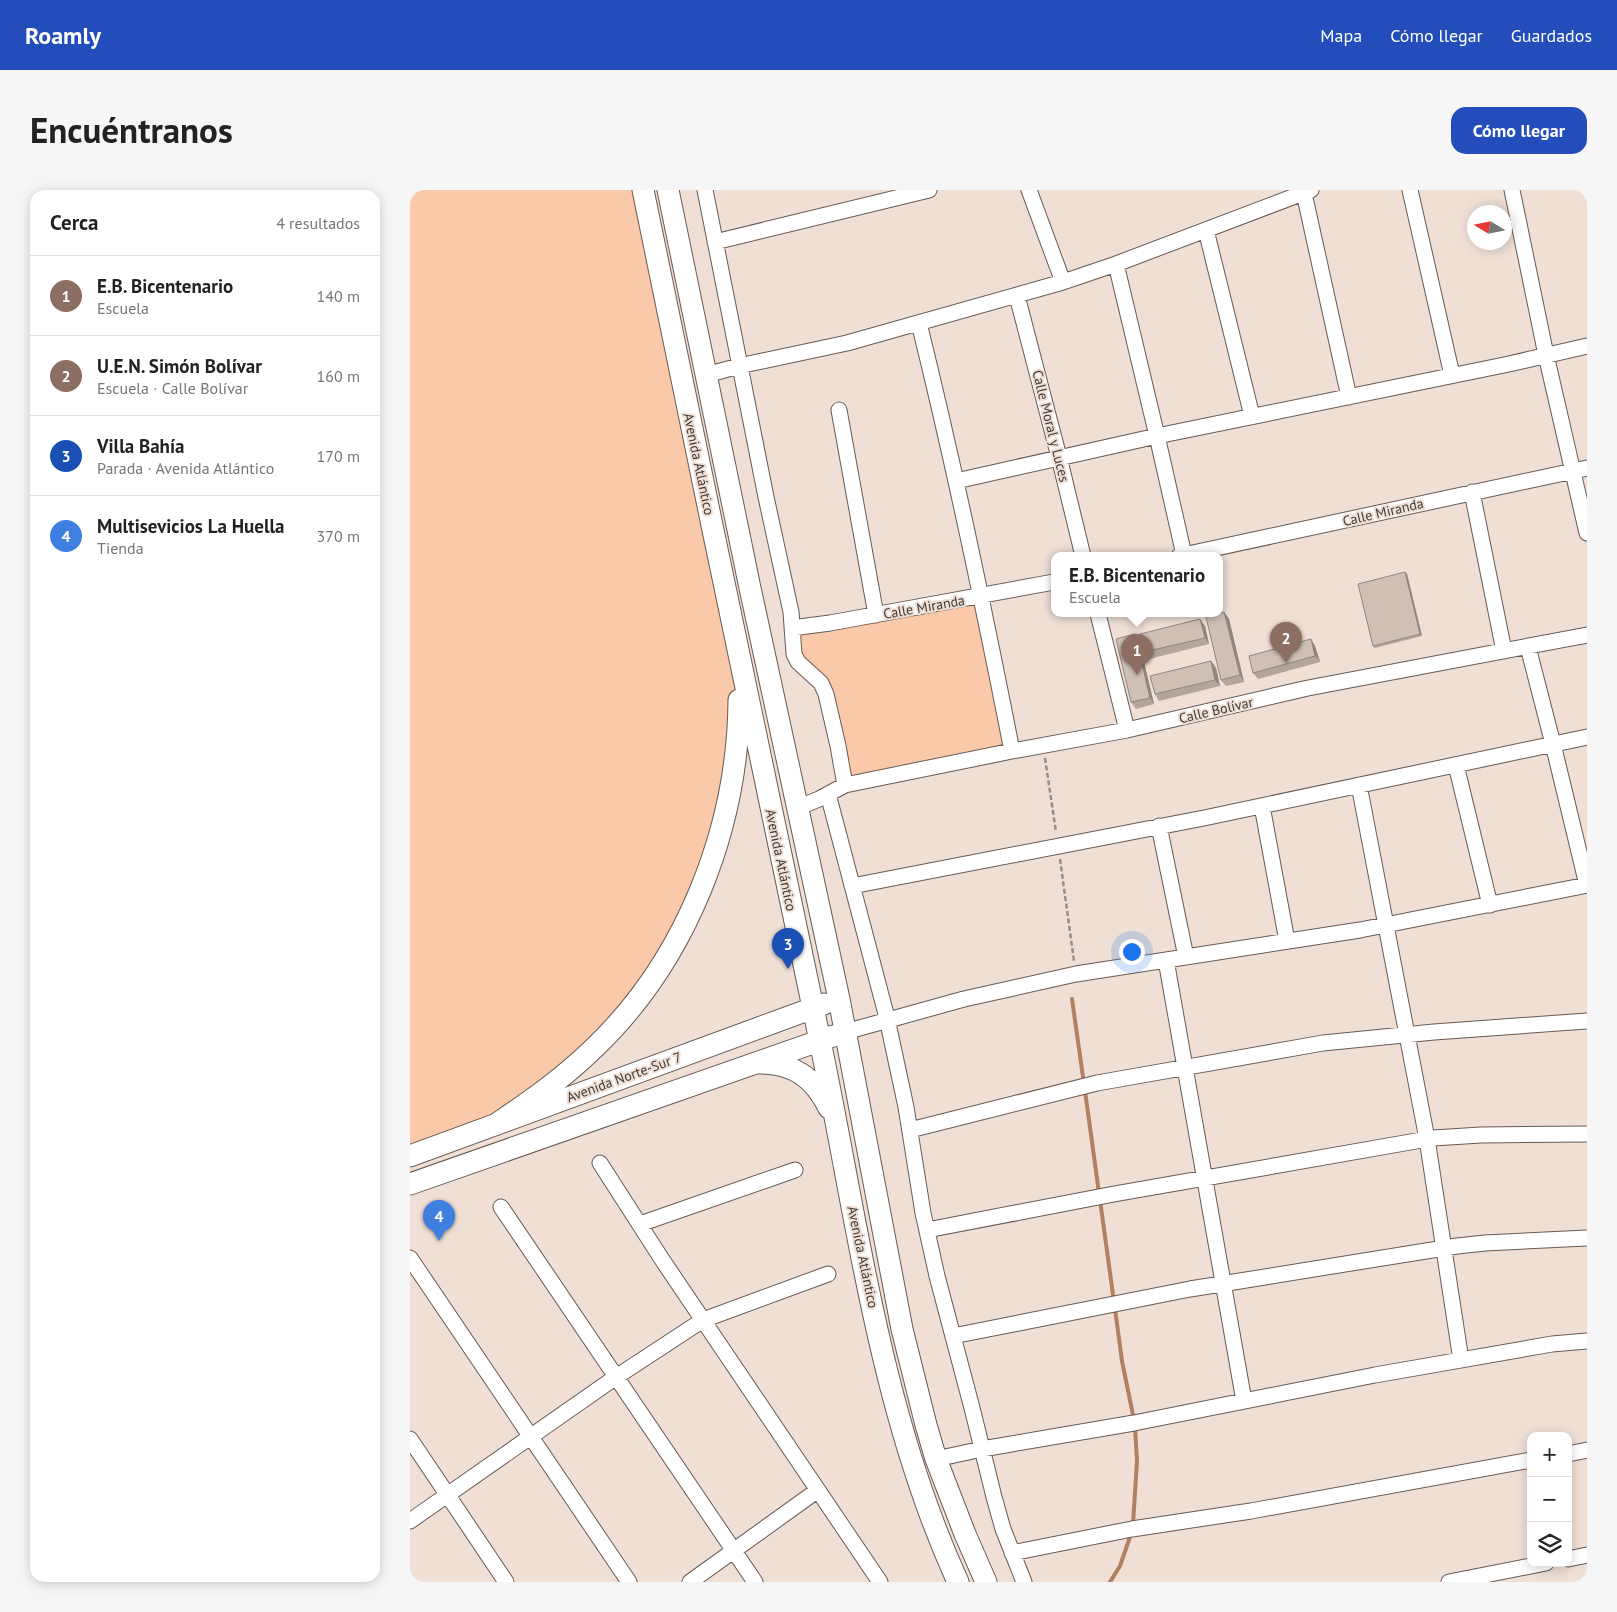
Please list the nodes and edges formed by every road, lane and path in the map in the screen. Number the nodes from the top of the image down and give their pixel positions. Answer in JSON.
{"nodes":[{"id":1,"x":643,"y":190,"type":"edge"},
{"id":2,"x":668,"y":190,"type":"edge"},
{"id":3,"x":705,"y":190,"type":"edge"},
{"id":4,"x":929,"y":190,"type":"edge"},
{"id":5,"x":1029,"y":190,"type":"edge"},
{"id":6,"x":1410,"y":190,"type":"edge"},
{"id":7,"x":1512,"y":190,"type":"edge"},
{"id":8,"x":1307,"y":191,"type":"edge"},
{"id":9,"x":1206,"y":230,"type":"junction"},
{"id":10,"x":715,"y":242,"type":"junction"},
{"id":11,"x":1116,"y":264,"type":"junction"},
{"id":12,"x":1063,"y":282,"type":"junction"},
{"id":13,"x":1017,"y":296,"type":"junction"},
{"id":14,"x":919,"y":324,"type":"junction"},
{"id":15,"x":1587,"y":346,"type":"edge"},
{"id":16,"x":1546,"y":355,"type":"junction"},
{"id":17,"x":739,"y":366,"type":"junction"},
{"id":18,"x":706,"y":375,"type":"junction"},
{"id":19,"x":1452,"y":375,"type":"junction"},
{"id":20,"x":1349,"y":397,"type":"junction"},
{"id":21,"x":840,"y":410,"type":"dead end"},
{"id":22,"x":1252,"y":416,"type":"junction"},
{"id":23,"x":1157,"y":436,"type":"junction"},
{"id":24,"x":1059,"y":458,"type":"junction"},
{"id":25,"x":1580,"y":469,"type":"edge"},
{"id":26,"x":956,"y":481,"type":"junction"},
{"id":27,"x":1472,"y":492,"type":"junction"},
{"id":28,"x":1587,"y":533,"type":"edge"},
{"id":29,"x":1082,"y":552,"type":"edge"},
{"id":30,"x":1180,"y":552,"type":"edge"},
{"id":31,"x":1199,"y":552,"type":"edge"},
{"id":32,"x":1051,"y":583,"type":"edge"},
{"id":33,"x":982,"y":596,"type":"junction"},
{"id":34,"x":876,"y":615,"type":"junction"},
{"id":35,"x":1099,"y":617,"type":"edge"},
{"id":36,"x":792,"y":628,"type":"junction"},
{"id":37,"x":1587,"y":635,"type":"edge"},
{"id":38,"x":737,"y":647,"type":"junction"},
{"id":39,"x":1528,"y":647,"type":"junction"},
{"id":40,"x":1504,"y":651,"type":"junction"},
{"id":41,"x":1127,"y":730,"type":"junction"},
{"id":42,"x":1587,"y":737,"type":"edge"},
{"id":43,"x":1553,"y":744,"type":"junction"},
{"id":44,"x":1012,"y":751,"type":"junction"},
{"id":45,"x":1456,"y":765,"type":"junction"},
{"id":46,"x":845,"y":785,"type":"junction"},
{"id":47,"x":1359,"y":785,"type":"junction"},
{"id":48,"x":828,"y":794,"type":"junction"},
{"id":49,"x":1262,"y":806,"type":"junction"},
{"id":50,"x":797,"y":808,"type":"junction"},
{"id":51,"x":1159,"y":826,"type":"junction"},
{"id":52,"x":1587,"y":885,"type":"edge"},
{"id":53,"x":852,"y":886,"type":"junction"},
{"id":54,"x":1490,"y":905,"type":"junction"},
{"id":55,"x":1386,"y":925,"type":"junction"},
{"id":56,"x":1287,"y":941,"type":"junction"},
{"id":57,"x":1186,"y":957,"type":"junction"},
{"id":58,"x":1166,"y":960,"type":"junction"},
{"id":59,"x":839,"y":1000,"type":"junction"},
{"id":60,"x":812,"y":1007,"type":"junction"},
{"id":61,"x":887,"y":1020,"type":"junction"},
{"id":62,"x":1587,"y":1021,"type":"edge"},
{"id":63,"x":845,"y":1032,"type":"junction"},
{"id":64,"x":1408,"y":1034,"type":"junction"},
{"id":65,"x":820,"y":1040,"type":"junction"},
{"id":66,"x":754,"y":1063,"type":"junction"},
{"id":67,"x":1185,"y":1067,"type":"junction"},
{"id":68,"x":836,"y":1122,"type":"junction"},
{"id":69,"x":495,"y":1125,"type":"junction"},
{"id":70,"x":910,"y":1130,"type":"junction"},
{"id":71,"x":1587,"y":1134,"type":"edge"},
{"id":72,"x":1427,"y":1139,"type":"junction"},
{"id":73,"x":410,"y":1156,"type":"edge"},
{"id":74,"x":600,"y":1162,"type":"dead end"},
{"id":75,"x":795,"y":1170,"type":"dead end"},
{"id":76,"x":1204,"y":1178,"type":"junction"},
{"id":77,"x":410,"y":1184,"type":"edge"},
{"id":78,"x":501,"y":1207,"type":"dead end"},
{"id":79,"x":640,"y":1224,"type":"junction"},
{"id":80,"x":927,"y":1230,"type":"junction"},
{"id":81,"x":1587,"y":1238,"type":"edge"},
{"id":82,"x":1445,"y":1248,"type":"junction"},
{"id":83,"x":410,"y":1258,"type":"edge"},
{"id":84,"x":828,"y":1274,"type":"dead end"},
{"id":85,"x":1224,"y":1284,"type":"junction"},
{"id":86,"x":703,"y":1320,"type":"junction"},
{"id":87,"x":953,"y":1336,"type":"junction"},
{"id":88,"x":1587,"y":1341,"type":"edge"},
{"id":89,"x":1461,"y":1360,"type":"junction"},
{"id":90,"x":616,"y":1377,"type":"junction"},
{"id":91,"x":1244,"y":1401,"type":"junction"},
{"id":92,"x":532,"y":1436,"type":"junction"},
{"id":93,"x":410,"y":1439,"type":"edge"},
{"id":94,"x":982,"y":1449,"type":"junction"},
{"id":95,"x":1587,"y":1450,"type":"edge"},
{"id":96,"x":1572,"y":1453,"type":"edge"},
{"id":97,"x":936,"y":1459,"type":"junction"},
{"id":98,"x":1527,"y":1461,"type":"edge"},
{"id":99,"x":818,"y":1490,"type":"junction"},
{"id":100,"x":448,"y":1495,"type":"junction"},
{"id":101,"x":410,"y":1521,"type":"edge"},
{"id":102,"x":734,"y":1551,"type":"junction"},
{"id":103,"x":1012,"y":1553,"type":"junction"},
{"id":104,"x":1587,"y":1555,"type":"edge"},
{"id":105,"x":1572,"y":1558,"type":"edge"},
{"id":106,"x":1527,"y":1567,"type":"edge"},
{"id":107,"x":506,"y":1582,"type":"edge"},
{"id":108,"x":629,"y":1582,"type":"edge"},
{"id":109,"x":690,"y":1582,"type":"edge"},
{"id":110,"x":755,"y":1582,"type":"edge"},
{"id":111,"x":880,"y":1582,"type":"edge"},
{"id":112,"x":958,"y":1582,"type":"edge"},
{"id":113,"x":986,"y":1582,"type":"edge"},
{"id":114,"x":1024,"y":1582,"type":"edge"},
{"id":115,"x":1449,"y":1582,"type":"edge"}],
"edges":[{"from":1,"to":38,"type":"main road","name":"Avenida Atlántico"},
{"from":2,"to":18,"type":"main road","name":"Avenida Atlántico"},
{"from":3,"to":10,"type":"street"},
{"from":4,"to":10,"type":"street"},
{"from":5,"to":12,"type":"street"},
{"from":6,"to":19,"type":"street"},
{"from":7,"to":16,"type":"street"},
{"from":8,"to":9,"type":"street"},
{"from":8,"to":20,"type":"street"},
{"from":9,"to":11,"type":"street"},
{"from":9,"to":22,"type":"street"},
{"from":10,"to":17,"type":"street"},
{"from":11,"to":12,"type":"street"},
{"from":11,"to":23,"type":"street"},
{"from":12,"to":13,"type":"street"},
{"from":13,"to":14,"type":"street"},
{"from":13,"to":24,"type":"street","name":"Calle Moral y Luces"},
{"from":14,"to":17,"type":"street"},
{"from":14,"to":26,"type":"street"},
{"from":15,"to":16,"type":"street"},
{"from":16,"to":19,"type":"street"},
{"from":16,"to":25,"type":"street"},
{"from":17,"to":18,"type":"street"},
{"from":17,"to":36,"type":"street"},
{"from":18,"to":50,"type":"main road","name":"Avenida Atlántico"},
{"from":19,"to":20,"type":"street"},
{"from":20,"to":22,"type":"street"},
{"from":21,"to":34,"type":"street"},
{"from":22,"to":23,"type":"street"},
{"from":23,"to":24,"type":"street"},
{"from":23,"to":30,"type":"street"},
{"from":24,"to":26,"type":"street"},
{"from":24,"to":29,"type":"street","name":"Calle Moral y Luces"},
{"from":25,"to":27,"type":"street","name":"Calle Miranda"},
{"from":25,"to":28,"type":"street"},
{"from":26,"to":33,"type":"street"},
{"from":27,"to":31,"type":"street","name":"Calle Miranda"},
{"from":27,"to":40,"type":"street"},
{"from":32,"to":33,"type":"street","name":"Calle Miranda"},
{"from":33,"to":34,"type":"street","name":"Calle Miranda"},
{"from":33,"to":44,"type":"street"},
{"from":34,"to":36,"type":"street","name":"Calle Miranda"},
{"from":35,"to":41,"type":"street"},
{"from":36,"to":46,"type":"street"},
{"from":37,"to":39,"type":"street","name":"Calle Bolívar"},
{"from":38,"to":60,"type":"main road","name":"Avenida Atlántico"},
{"from":38,"to":69,"type":"main road"},
{"from":39,"to":40,"type":"street","name":"Calle Bolívar"},
{"from":39,"to":43,"type":"street"},
{"from":40,"to":41,"type":"street","name":"Calle Bolívar"},
{"from":41,"to":44,"type":"street","name":"Calle Bolívar"},
{"from":42,"to":43,"type":"street"},
{"from":43,"to":45,"type":"street"},
{"from":43,"to":52,"type":"street"},
{"from":44,"to":46,"type":"street","name":"Calle Bolívar"},
{"from":45,"to":47,"type":"street"},
{"from":45,"to":54,"type":"street"},
{"from":46,"to":48,"type":"street","name":"Calle Bolívar"},
{"from":47,"to":49,"type":"street"},
{"from":47,"to":55,"type":"street"},
{"from":48,"to":50,"type":"street","name":"Calle Bolívar"},
{"from":48,"to":53,"type":"street"},
{"from":49,"to":51,"type":"street"},
{"from":49,"to":56,"type":"street"},
{"from":50,"to":59,"type":"main road","name":"Avenida Atlántico"},
{"from":51,"to":53,"type":"street"},
{"from":51,"to":57,"type":"street"},
{"from":52,"to":54,"type":"street"},
{"from":53,"to":61,"type":"street"},
{"from":54,"to":55,"type":"street"},
{"from":55,"to":56,"type":"street"},
{"from":55,"to":64,"type":"street"},
{"from":56,"to":57,"type":"street"},
{"from":57,"to":58,"type":"street"},
{"from":58,"to":61,"type":"street"},
{"from":58,"to":67,"type":"street"},
{"from":59,"to":60,"type":"main road","name":"Avenida Norte-Sur 7"},
{"from":59,"to":63,"type":"main road","name":"Avenida Atlántico"},
{"from":60,"to":65,"type":"main road","name":"Avenida Atlántico"},
{"from":60,"to":69,"type":"main road","name":"Avenida Norte-Sur 7"},
{"from":61,"to":63,"type":"street"},
{"from":61,"to":70,"type":"street"},
{"from":62,"to":64,"type":"street"},
{"from":63,"to":65,"type":"main road"},
{"from":63,"to":97,"type":"main road","name":"Avenida Atlántico"},
{"from":64,"to":67,"type":"street"},
{"from":64,"to":72,"type":"street"},
{"from":65,"to":66,"type":"main road"},
{"from":65,"to":68,"type":"main road","name":"Avenida Atlántico"},
{"from":66,"to":68,"type":"main road"},
{"from":66,"to":77,"type":"main road"},
{"from":67,"to":70,"type":"street"},
{"from":67,"to":76,"type":"street"},
{"from":68,"to":112,"type":"main road","name":"Avenida Atlántico"},
{"from":69,"to":73,"type":"main road","name":"Avenida Norte-Sur 7"},
{"from":70,"to":80,"type":"street"},
{"from":71,"to":72,"type":"street"},
{"from":72,"to":76,"type":"street"},
{"from":72,"to":82,"type":"street"},
{"from":74,"to":79,"type":"street"},
{"from":75,"to":79,"type":"street"},
{"from":76,"to":80,"type":"street"},
{"from":76,"to":85,"type":"street"},
{"from":78,"to":90,"type":"street"},
{"from":79,"to":86,"type":"street"},
{"from":80,"to":87,"type":"street"},
{"from":81,"to":82,"type":"street"},
{"from":82,"to":85,"type":"street"},
{"from":82,"to":89,"type":"street"},
{"from":83,"to":92,"type":"street"},
{"from":84,"to":86,"type":"street"},
{"from":85,"to":87,"type":"street"},
{"from":85,"to":91,"type":"street"},
{"from":86,"to":90,"type":"street"},
{"from":86,"to":99,"type":"street"},
{"from":87,"to":94,"type":"street"},
{"from":88,"to":89,"type":"street"},
{"from":89,"to":91,"type":"street"},
{"from":90,"to":92,"type":"street"},
{"from":90,"to":102,"type":"street"},
{"from":91,"to":94,"type":"street"},
{"from":92,"to":100,"type":"street"},
{"from":92,"to":108,"type":"street"},
{"from":93,"to":100,"type":"street"},
{"from":94,"to":97,"type":"street"},
{"from":94,"to":103,"type":"street"},
{"from":95,"to":96,"type":"street"},
{"from":97,"to":113,"type":"main road","name":"Avenida Atlántico"},
{"from":98,"to":103,"type":"street"},
{"from":99,"to":102,"type":"street"},
{"from":99,"to":111,"type":"street"},
{"from":100,"to":101,"type":"street"},
{"from":100,"to":107,"type":"street"},
{"from":102,"to":109,"type":"street"},
{"from":102,"to":110,"type":"street"},
{"from":103,"to":114,"type":"street"},
{"from":104,"to":105,"type":"street"},
{"from":106,"to":115,"type":"street"}]}
